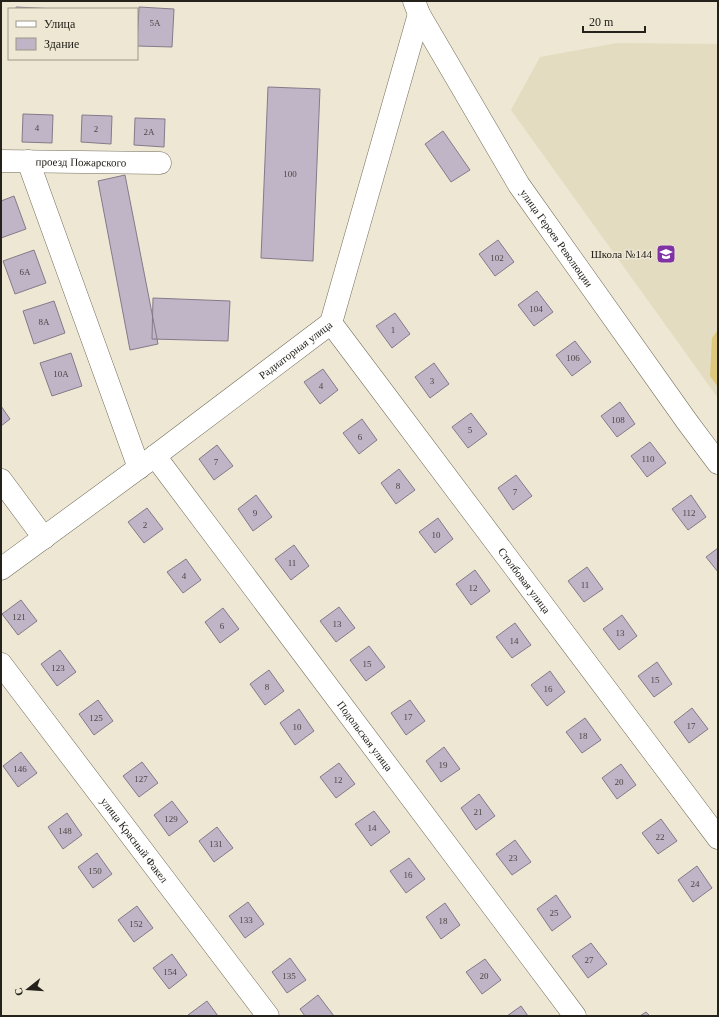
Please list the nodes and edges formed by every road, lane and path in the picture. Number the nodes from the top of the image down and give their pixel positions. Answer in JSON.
{"nodes":[{"id":1,"x":416,"y":7,"type":"edge"},
{"id":2,"x":1,"y":161,"type":"edge"},
{"id":3,"x":28,"y":162,"type":"junction"},
{"id":4,"x":160,"y":163,"type":"dead end"},
{"id":5,"x":331,"y":323,"type":"junction"},
{"id":6,"x":147,"y":462,"type":"junction"},
{"id":7,"x":718,"y":463,"type":"edge"},
{"id":8,"x":1,"y":480,"type":"edge"},
{"id":9,"x":44,"y":538,"type":"junction"},
{"id":10,"x":1,"y":569,"type":"edge"},
{"id":11,"x":1,"y":664,"type":"edge"},
{"id":12,"x":718,"y":838,"type":"edge"},
{"id":13,"x":268,"y":1016,"type":"edge"},
{"id":14,"x":575,"y":1016,"type":"edge"}],
"edges":[{"from":1,"to":5,"type":"street","name":"Радиаторная улица"},
{"from":1,"to":7,"type":"street","name":"улица Героев Революции"},
{"from":2,"to":3,"type":"street","name":"проезд Пожарского"},
{"from":3,"to":4,"type":"street","name":"проезд Пожарского"},
{"from":3,"to":6,"type":"street","name":"Подольская улица"},
{"from":5,"to":6,"type":"street","name":"Радиаторная улица"},
{"from":5,"to":12,"type":"street","name":"Столбовая улица"},
{"from":6,"to":9,"type":"street","name":"Радиаторная улица"},
{"from":6,"to":14,"type":"street","name":"Подольская улица"},
{"from":8,"to":9,"type":"street"},
{"from":9,"to":10,"type":"street","name":"Радиаторная улица"},
{"from":11,"to":13,"type":"street","name":"улица Красный Факел"}]}
